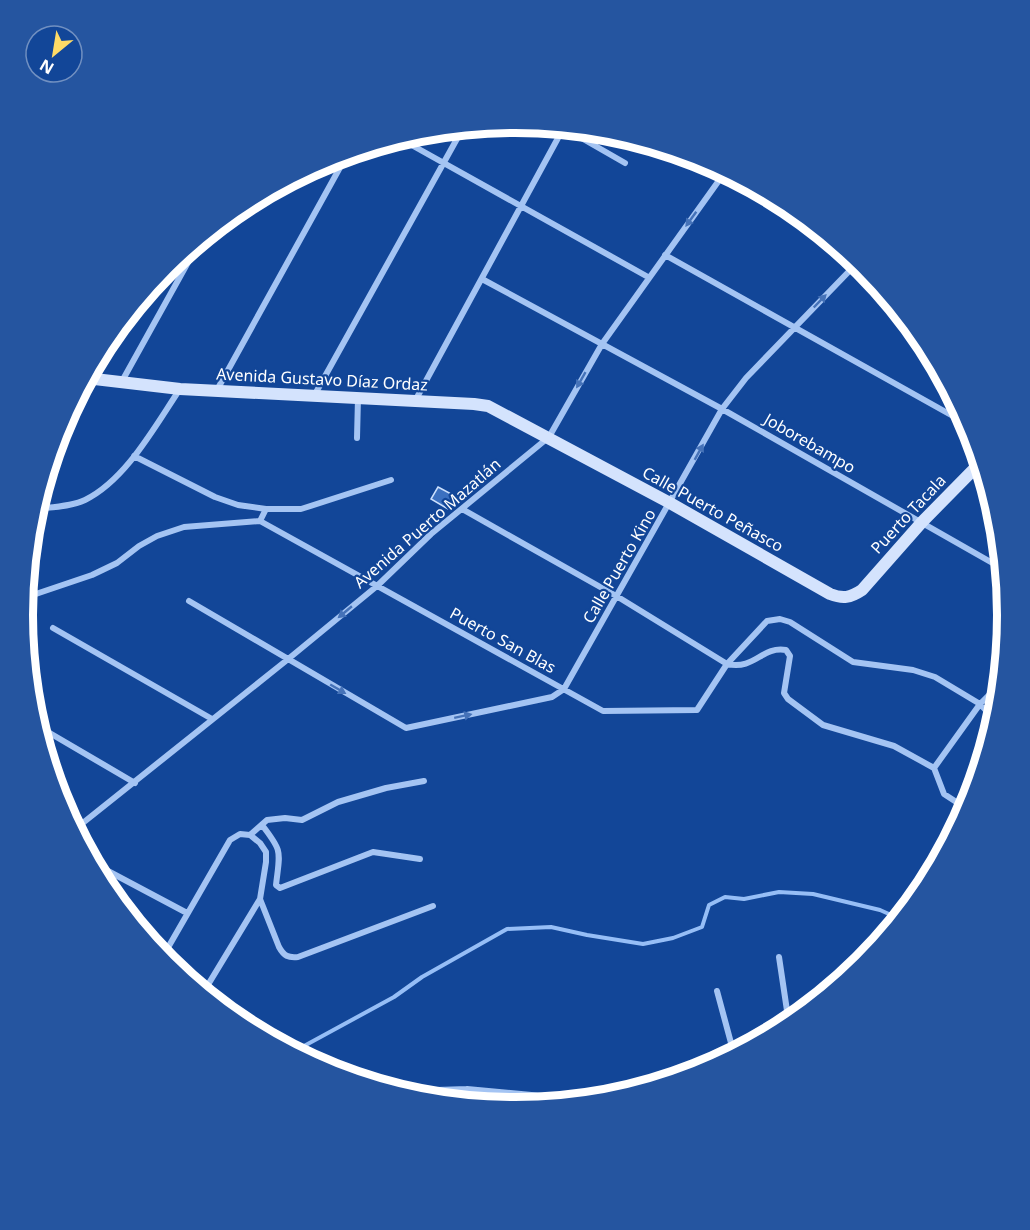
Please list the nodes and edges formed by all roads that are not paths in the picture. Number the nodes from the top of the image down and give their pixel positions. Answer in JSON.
{"nodes":[{"id":1,"x":560,"y":135,"type":"edge"},
{"id":2,"x":458,"y":136,"type":"edge"},
{"id":3,"x":581,"y":137,"type":"edge"},
{"id":4,"x":410,"y":144,"type":"edge"},
{"id":5,"x":625,"y":162,"type":"dead end"},
{"id":6,"x":443,"y":163,"type":"junction"},
{"id":7,"x":341,"y":166,"type":"edge"},
{"id":8,"x":720,"y":179,"type":"edge"},
{"id":9,"x":520,"y":206,"type":"junction"},
{"id":10,"x":665,"y":255,"type":"junction"},
{"id":11,"x":189,"y":260,"type":"edge"},
{"id":12,"x":851,"y":269,"type":"edge"},
{"id":13,"x":648,"y":277,"type":"junction"},
{"id":14,"x":482,"y":279,"type":"junction"},
{"id":15,"x":795,"y":328,"type":"junction"},
{"id":16,"x":602,"y":344,"type":"junction"},
{"id":17,"x":95,"y":379,"type":"edge"},
{"id":18,"x":121,"y":383,"type":"junction"},
{"id":19,"x":180,"y":389,"type":"junction"},
{"id":20,"x":217,"y":390,"type":"junction"},
{"id":21,"x":314,"y":396,"type":"junction"},
{"id":22,"x":358,"y":398,"type":"junction"},
{"id":23,"x":415,"y":401,"type":"junction"},
{"id":24,"x":722,"y":409,"type":"junction"},
{"id":25,"x":953,"y":416,"type":"edge"},
{"id":26,"x":549,"y":437,"type":"junction"},
{"id":27,"x":357,"y":438,"type":"dead end"},
{"id":28,"x":134,"y":456,"type":"junction"},
{"id":29,"x":974,"y":469,"type":"edge"},
{"id":30,"x":391,"y":480,"type":"dead end"},
{"id":31,"x":670,"y":503,"type":"junction"},
{"id":32,"x":45,"y":508,"type":"edge"},
{"id":33,"x":266,"y":509,"type":"junction"},
{"id":34,"x":462,"y":509,"type":"junction"},
{"id":35,"x":260,"y":521,"type":"junction"},
{"id":36,"x":921,"y":522,"type":"junction"},
{"id":37,"x":994,"y":562,"type":"edge"},
{"id":38,"x":377,"y":586,"type":"junction"},
{"id":39,"x":862,"y":590,"type":"joint"},
{"id":40,"x":34,"y":595,"type":"edge"},
{"id":41,"x":618,"y":597,"type":"junction"},
{"id":42,"x":189,"y":601,"type":"dead end"},
{"id":43,"x":53,"y":628,"type":"dead end"},
{"id":44,"x":287,"y":660,"type":"junction"},
{"id":45,"x":727,"y":664,"type":"junction"},
{"id":46,"x":564,"y":689,"type":"junction"},
{"id":47,"x":990,"y":694,"type":"edge"},
{"id":48,"x":980,"y":704,"type":"junction"},
{"id":49,"x":987,"y":712,"type":"edge"},
{"id":50,"x":212,"y":719,"type":"junction"},
{"id":51,"x":47,"y":731,"type":"edge"},
{"id":52,"x":934,"y":768,"type":"junction"},
{"id":53,"x":424,"y":781,"type":"dead end"},
{"id":54,"x":135,"y":783,"type":"junction"},
{"id":55,"x":958,"y":803,"type":"edge"},
{"id":56,"x":81,"y":824,"type":"edge"},
{"id":57,"x":262,"y":825,"type":"junction"},
{"id":58,"x":250,"y":835,"type":"junction"},
{"id":59,"x":420,"y":859,"type":"dead end"},
{"id":60,"x":106,"y":870,"type":"edge"},
{"id":61,"x":260,"y":899,"type":"junction"},
{"id":62,"x":433,"y":906,"type":"dead end"},
{"id":63,"x":187,"y":913,"type":"junction"},
{"id":64,"x":167,"y":949,"type":"edge"},
{"id":65,"x":779,"y":957,"type":"dead end"},
{"id":66,"x":208,"y":985,"type":"edge"},
{"id":67,"x":717,"y":991,"type":"dead end"},
{"id":68,"x":787,"y":1013,"type":"edge"},
{"id":69,"x":732,"y":1045,"type":"edge"},
{"id":70,"x":467,"y":1089,"type":"junction"},
{"id":71,"x":436,"y":1090,"type":"edge"},
{"id":72,"x":467,"y":1094,"type":"edge"},
{"id":73,"x":551,"y":1096,"type":"edge"}],
"edges":[{"from":1,"to":9,"type":"street"},
{"from":2,"to":6,"type":"street"},
{"from":3,"to":5,"type":"street"},
{"from":4,"to":6,"type":"street"},
{"from":6,"to":9,"type":"street"},
{"from":6,"to":21,"type":"street"},
{"from":7,"to":20,"type":"street"},
{"from":8,"to":10,"type":"street","name":"Avenida Puerto Mazatlán","one_way":true},
{"from":9,"to":13,"type":"street"},
{"from":9,"to":14,"type":"street"},
{"from":10,"to":13,"type":"street","name":"Avenida Puerto Mazatlán"},
{"from":10,"to":15,"type":"street"},
{"from":11,"to":18,"type":"street"},
{"from":15,"to":12,"type":"street","name":"Calle Puerto Kino","one_way":true},
{"from":13,"to":16,"type":"street","name":"Avenida Puerto Mazatlán"},
{"from":14,"to":16,"type":"street","name":"Joborebampo"},
{"from":14,"to":23,"type":"street"},
{"from":15,"to":24,"type":"street","name":"Calle Puerto Kino"},
{"from":15,"to":25,"type":"street"},
{"from":16,"to":24,"type":"street","name":"Joborebampo"},
{"from":16,"to":26,"type":"street","name":"Avenida Puerto Mazatlán","one_way":true},
{"from":17,"to":18,"type":"street","name":"Avenida Gustavo Díaz Ordaz"},
{"from":18,"to":19,"type":"street","name":"Avenida Gustavo Díaz Ordaz"},
{"from":19,"to":20,"type":"street","name":"Avenida Gustavo Díaz Ordaz"},
{"from":19,"to":28,"type":"street"},
{"from":20,"to":21,"type":"street","name":"Avenida Gustavo Díaz Ordaz"},
{"from":21,"to":22,"type":"street","name":"Avenida Gustavo Díaz Ordaz"},
{"from":22,"to":23,"type":"street","name":"Avenida Gustavo Díaz Ordaz"},
{"from":22,"to":27,"type":"street"},
{"from":23,"to":26,"type":"street","name":"Avenida Gustavo Díaz Ordaz"},
{"from":31,"to":24,"type":"street","name":"Calle Puerto Kino","one_way":true},
{"from":24,"to":36,"type":"street","name":"Joborebampo"},
{"from":26,"to":31,"type":"street","name":"Calle Puerto Peñasco"},
{"from":26,"to":34,"type":"street","name":"Avenida Puerto Mazatlán"},
{"from":28,"to":32,"type":"street"},
{"from":28,"to":33,"type":"street"},
{"from":29,"to":36,"type":"street","name":"Puerto Tacala"},
{"from":30,"to":33,"type":"street"},
{"from":31,"to":39,"type":"street","name":"Calle Puerto Peñasco"},
{"from":31,"to":41,"type":"street","name":"Calle Puerto Kino"},
{"from":33,"to":35,"type":"street"},
{"from":34,"to":38,"type":"street","name":"Avenida Puerto Mazatlán"},
{"from":34,"to":41,"type":"street"},
{"from":35,"to":38,"type":"street","name":"Puerto San Blas"},
{"from":35,"to":40,"type":"street"},
{"from":36,"to":37,"type":"street","name":"Joborebampo"},
{"from":36,"to":39,"type":"street","name":"Puerto Tacala"},
{"from":38,"to":44,"type":"street","name":"Avenida Puerto Mazatlán","one_way":true},
{"from":38,"to":46,"type":"street","name":"Puerto San Blas"},
{"from":41,"to":45,"type":"street"},
{"from":41,"to":46,"type":"street","name":"Calle Puerto Kino"},
{"from":42,"to":44,"type":"street"},
{"from":43,"to":50,"type":"street"},
{"from":44,"to":46,"type":"street","one_way":true},
{"from":44,"to":50,"type":"street","name":"Avenida Puerto Mazatlán"},
{"from":45,"to":46,"type":"street","name":"Puerto San Blas"},
{"from":45,"to":48,"type":"street"},
{"from":45,"to":52,"type":"street"},
{"from":47,"to":48,"type":"street"},
{"from":48,"to":49,"type":"street"},
{"from":48,"to":52,"type":"street"},
{"from":50,"to":54,"type":"street","name":"Avenida Puerto Mazatlán"},
{"from":51,"to":54,"type":"street"},
{"from":52,"to":55,"type":"street"},
{"from":53,"to":57,"type":"street"},
{"from":54,"to":56,"type":"street","name":"Avenida Puerto Mazatlán"},
{"from":57,"to":58,"type":"street"},
{"from":57,"to":59,"type":"street"},
{"from":58,"to":61,"type":"street"},
{"from":58,"to":63,"type":"street"},
{"from":60,"to":63,"type":"street"},
{"from":61,"to":62,"type":"street"},
{"from":61,"to":66,"type":"street"},
{"from":63,"to":64,"type":"street"},
{"from":65,"to":68,"type":"street"},
{"from":67,"to":69,"type":"street"},
{"from":70,"to":71,"type":"street"},
{"from":70,"to":72,"type":"street"},
{"from":70,"to":73,"type":"street"}]}
